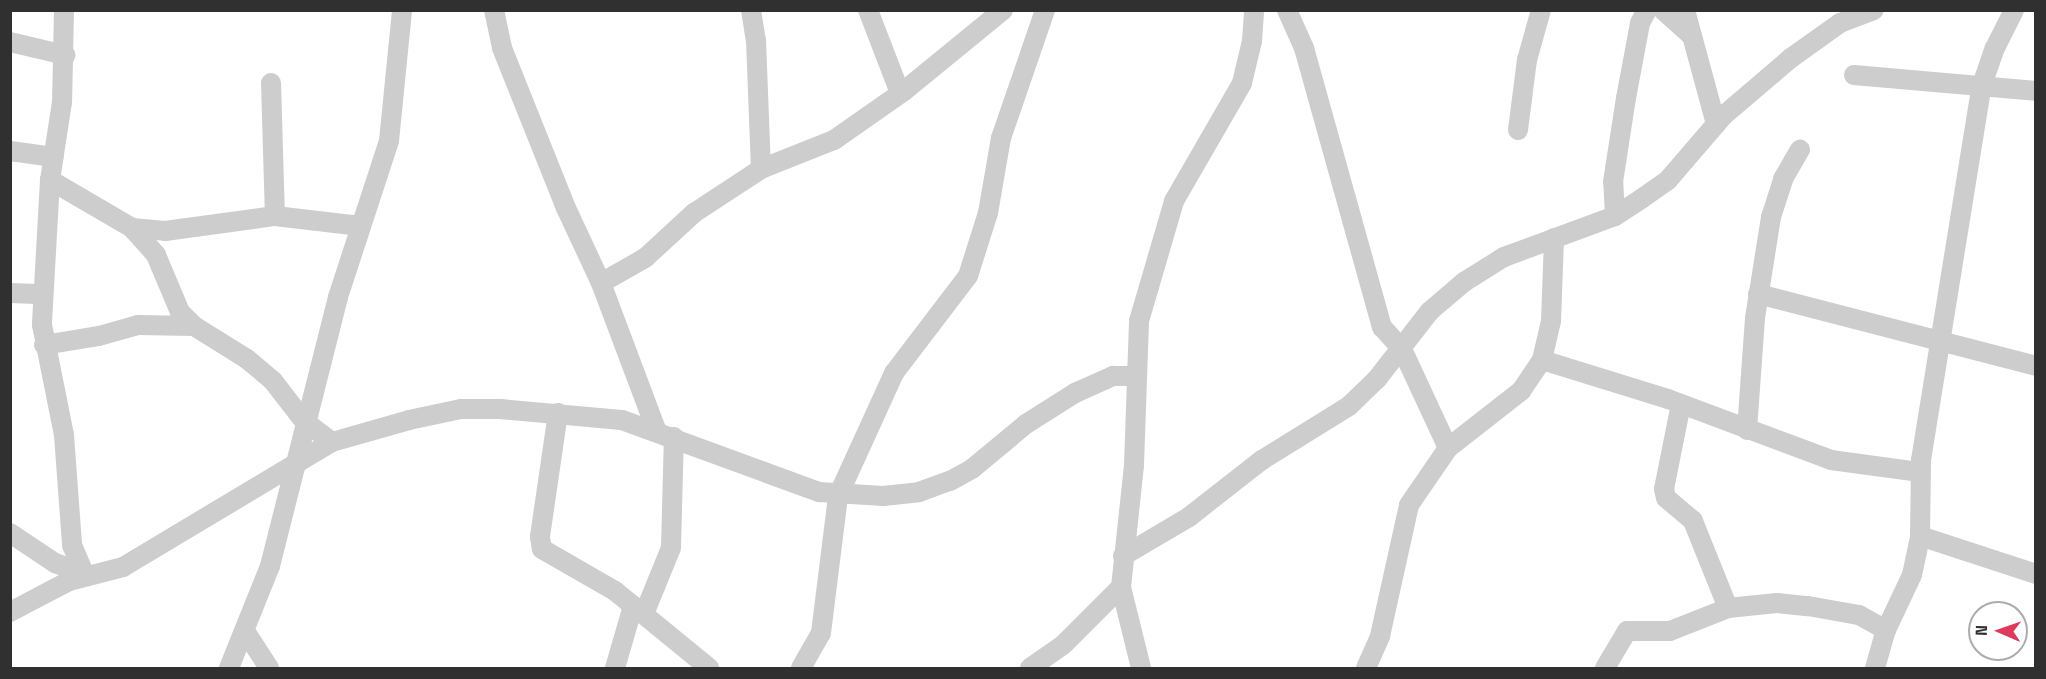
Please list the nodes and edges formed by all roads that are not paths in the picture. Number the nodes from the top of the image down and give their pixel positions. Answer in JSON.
{"nodes":[{"id":1,"x":64,"y":10,"type":"edge"},
{"id":2,"x":402,"y":10,"type":"edge"},
{"id":3,"x":494,"y":10,"type":"edge"},
{"id":4,"x":751,"y":10,"type":"edge"},
{"id":5,"x":868,"y":10,"type":"edge"},
{"id":6,"x":1003,"y":10,"type":"edge"},
{"id":7,"x":1045,"y":10,"type":"edge"},
{"id":8,"x":1254,"y":10,"type":"edge"},
{"id":9,"x":1287,"y":10,"type":"edge"},
{"id":10,"x":1541,"y":10,"type":"edge"},
{"id":11,"x":1647,"y":10,"type":"edge"},
{"id":12,"x":1663,"y":10,"type":"edge"},
{"id":13,"x":1685,"y":10,"type":"edge"},
{"id":14,"x":1874,"y":10,"type":"edge"},
{"id":15,"x":2014,"y":10,"type":"edge"},
{"id":16,"x":1692,"y":36,"type":"junction"},
{"id":17,"x":10,"y":42,"type":"edge"},
{"id":18,"x":64,"y":55,"type":"junction"},
{"id":19,"x":1854,"y":75,"type":"dead end"},
{"id":20,"x":271,"y":83,"type":"dead end"},
{"id":21,"x":1982,"y":85,"type":"junction"},
{"id":22,"x":2036,"y":91,"type":"edge"},
{"id":23,"x":900,"y":93,"type":"junction"},
{"id":24,"x":1716,"y":124,"type":"junction"},
{"id":25,"x":1518,"y":130,"type":"dead end"},
{"id":26,"x":1800,"y":150,"type":"dead end"},
{"id":27,"x":10,"y":151,"type":"edge"},
{"id":28,"x":54,"y":157,"type":"junction"},
{"id":29,"x":761,"y":169,"type":"junction"},
{"id":30,"x":50,"y":180,"type":"junction"},
{"id":31,"x":275,"y":216,"type":"junction"},
{"id":32,"x":1615,"y":216,"type":"junction"},
{"id":33,"x":360,"y":226,"type":"junction"},
{"id":34,"x":132,"y":228,"type":"junction"},
{"id":35,"x":1554,"y":238,"type":"junction"},
{"id":36,"x":601,"y":283,"type":"junction"},
{"id":37,"x":10,"y":293,"type":"edge"},
{"id":38,"x":44,"y":294,"type":"junction"},
{"id":39,"x":1758,"y":294,"type":"junction"},
{"id":40,"x":194,"y":326,"type":"junction"},
{"id":41,"x":1938,"y":340,"type":"junction"},
{"id":42,"x":44,"y":345,"type":"junction"},
{"id":43,"x":1402,"y":349,"type":"junction"},
{"id":44,"x":1542,"y":360,"type":"junction"},
{"id":45,"x":2036,"y":366,"type":"edge"},
{"id":46,"x":1136,"y":376,"type":"junction"},
{"id":47,"x":273,"y":381,"type":"junction"},
{"id":48,"x":314,"y":394,"type":"junction"},
{"id":49,"x":1681,"y":404,"type":"junction"},
{"id":50,"x":558,"y":413,"type":"junction"},
{"id":51,"x":304,"y":421,"type":"junction"},
{"id":52,"x":1747,"y":430,"type":"junction"},
{"id":53,"x":666,"y":435,"type":"junction"},
{"id":54,"x":332,"y":442,"type":"junction"},
{"id":55,"x":1448,"y":448,"type":"junction"},
{"id":56,"x":293,"y":464,"type":"junction"},
{"id":57,"x":1920,"y":472,"type":"junction"},
{"id":58,"x":838,"y":496,"type":"junction"},
{"id":59,"x":10,"y":533,"type":"edge"},
{"id":60,"x":1920,"y":536,"type":"junction"},
{"id":61,"x":1123,"y":556,"type":"junction"},
{"id":62,"x":84,"y":574,"type":"junction"},
{"id":63,"x":2036,"y":574,"type":"edge"},
{"id":64,"x":1121,"y":587,"type":"junction"},
{"id":65,"x":1728,"y":608,"type":"junction"},
{"id":66,"x":639,"y":610,"type":"junction"},
{"id":67,"x":10,"y":612,"type":"edge"},
{"id":68,"x":1886,"y":630,"type":"junction"},
{"id":69,"x":245,"y":632,"type":"junction"},
{"id":70,"x":228,"y":669,"type":"edge"},
{"id":71,"x":269,"y":669,"type":"edge"},
{"id":72,"x":615,"y":669,"type":"edge"},
{"id":73,"x":709,"y":669,"type":"edge"},
{"id":74,"x":801,"y":669,"type":"edge"},
{"id":75,"x":1030,"y":669,"type":"edge"},
{"id":76,"x":1141,"y":669,"type":"edge"},
{"id":77,"x":1366,"y":669,"type":"edge"},
{"id":78,"x":1605,"y":669,"type":"edge"},
{"id":79,"x":1875,"y":669,"type":"edge"}],
"edges":[{"from":1,"to":18,"type":"street"},
{"from":2,"to":33,"type":"street"},
{"from":3,"to":36,"type":"street"},
{"from":4,"to":29,"type":"street"},
{"from":5,"to":23,"type":"street"},
{"from":6,"to":23,"type":"street"},
{"from":7,"to":58,"type":"street"},
{"from":8,"to":46,"type":"street"},
{"from":9,"to":43,"type":"street"},
{"from":10,"to":25,"type":"street"},
{"from":11,"to":32,"type":"street"},
{"from":12,"to":16,"type":"street"},
{"from":13,"to":16,"type":"street"},
{"from":14,"to":24,"type":"street"},
{"from":15,"to":21,"type":"street"},
{"from":16,"to":24,"type":"street"},
{"from":17,"to":18,"type":"street"},
{"from":18,"to":28,"type":"street"},
{"from":19,"to":21,"type":"street"},
{"from":20,"to":31,"type":"street"},
{"from":21,"to":22,"type":"street"},
{"from":21,"to":41,"type":"street"},
{"from":23,"to":29,"type":"street"},
{"from":24,"to":32,"type":"street"},
{"from":26,"to":39,"type":"street"},
{"from":27,"to":28,"type":"street"},
{"from":28,"to":30,"type":"street"},
{"from":29,"to":36,"type":"street"},
{"from":30,"to":34,"type":"street"},
{"from":30,"to":38,"type":"street"},
{"from":31,"to":33,"type":"street"},
{"from":31,"to":34,"type":"street"},
{"from":32,"to":35,"type":"street"},
{"from":33,"to":48,"type":"street"},
{"from":34,"to":40,"type":"street"},
{"from":35,"to":43,"type":"street"},
{"from":35,"to":44,"type":"street"},
{"from":36,"to":53,"type":"street"},
{"from":37,"to":38,"type":"street"},
{"from":38,"to":42,"type":"street"},
{"from":39,"to":41,"type":"street"},
{"from":39,"to":52,"type":"street"},
{"from":40,"to":42,"type":"street"},
{"from":40,"to":47,"type":"street"},
{"from":41,"to":45,"type":"street"},
{"from":41,"to":57,"type":"street"},
{"from":42,"to":62,"type":"street"},
{"from":43,"to":55,"type":"street"},
{"from":43,"to":61,"type":"street"},
{"from":44,"to":49,"type":"street"},
{"from":44,"to":55,"type":"street"},
{"from":46,"to":58,"type":"street"},
{"from":46,"to":61,"type":"street"},
{"from":47,"to":48,"type":"street"},
{"from":47,"to":51,"type":"street"},
{"from":48,"to":51,"type":"street"},
{"from":49,"to":52,"type":"street"},
{"from":49,"to":65,"type":"street"},
{"from":50,"to":53,"type":"street"},
{"from":50,"to":54,"type":"street"},
{"from":50,"to":66,"type":"street"},
{"from":51,"to":54,"type":"street"},
{"from":51,"to":56,"type":"street"},
{"from":52,"to":57,"type":"street"},
{"from":53,"to":58,"type":"street"},
{"from":53,"to":66,"type":"street"},
{"from":54,"to":56,"type":"street"},
{"from":55,"to":77,"type":"street"},
{"from":56,"to":62,"type":"street"},
{"from":56,"to":69,"type":"street"},
{"from":57,"to":60,"type":"street"},
{"from":58,"to":74,"type":"street"},
{"from":59,"to":62,"type":"street"},
{"from":60,"to":63,"type":"street"},
{"from":60,"to":68,"type":"street"},
{"from":61,"to":64,"type":"street"},
{"from":62,"to":67,"type":"street"},
{"from":64,"to":75,"type":"street"},
{"from":64,"to":76,"type":"street"},
{"from":65,"to":68,"type":"street"},
{"from":65,"to":78,"type":"street"},
{"from":66,"to":72,"type":"street"},
{"from":66,"to":73,"type":"street"},
{"from":68,"to":79,"type":"street"},
{"from":69,"to":70,"type":"street"},
{"from":69,"to":71,"type":"street"}]}
